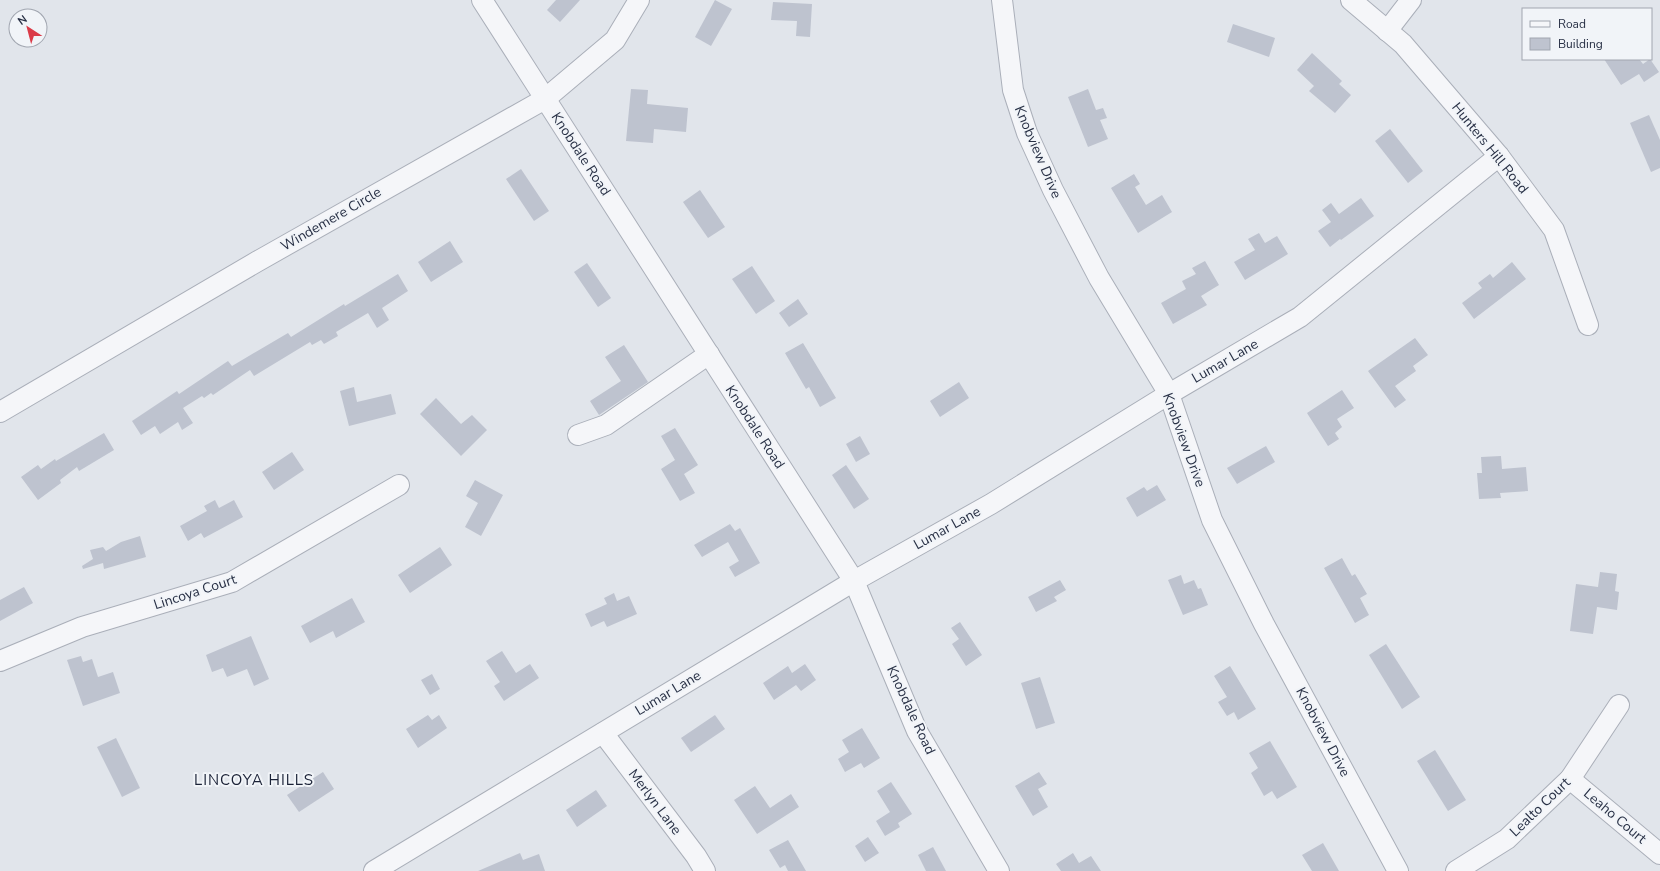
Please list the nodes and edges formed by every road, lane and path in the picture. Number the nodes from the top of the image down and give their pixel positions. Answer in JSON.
{"nodes":[{"id":1,"x":482,"y":0,"type":"edge"},
{"id":2,"x":639,"y":0,"type":"edge"},
{"id":3,"x":1002,"y":0,"type":"edge"},
{"id":4,"x":1351,"y":0,"type":"edge"},
{"id":5,"x":1411,"y":0,"type":"edge"},
{"id":6,"x":1387,"y":31,"type":"junction"},
{"id":7,"x":545,"y":99,"type":"junction"},
{"id":8,"x":1499,"y":156,"type":"junction"},
{"id":9,"x":1588,"y":325,"type":"dead end"},
{"id":10,"x":709,"y":354,"type":"junction"},
{"id":11,"x":1169,"y":394,"type":"junction"},
{"id":12,"x":0,"y":412,"type":"edge"},
{"id":13,"x":578,"y":435,"type":"dead end"},
{"id":14,"x":399,"y":485,"type":"dead end"},
{"id":15,"x":854,"y":581,"type":"junction"},
{"id":16,"x":0,"y":661,"type":"edge"},
{"id":17,"x":1619,"y":705,"type":"dead end"},
{"id":18,"x":603,"y":733,"type":"junction"},
{"id":19,"x":1570,"y":779,"type":"junction"},
{"id":20,"x":1660,"y":854,"type":"edge"},
{"id":21,"x":374,"y":871,"type":"edge"},
{"id":22,"x":705,"y":871,"type":"edge"},
{"id":23,"x":998,"y":871,"type":"edge"},
{"id":24,"x":1398,"y":871,"type":"edge"},
{"id":25,"x":1456,"y":871,"type":"edge"}],
"edges":[{"from":1,"to":7,"type":"street","name":"Knobdale Road"},
{"from":2,"to":7,"type":"street","name":"Windemere Circle"},
{"from":3,"to":11,"type":"street","name":"Knobview Drive"},
{"from":4,"to":6,"type":"street","name":"Hunters Hill Road"},
{"from":5,"to":6,"type":"street"},
{"from":6,"to":8,"type":"street","name":"Hunters Hill Road"},
{"from":7,"to":10,"type":"street","name":"Knobdale Road"},
{"from":7,"to":12,"type":"street","name":"Windemere Circle"},
{"from":8,"to":9,"type":"street","name":"Hunters Hill Road"},
{"from":8,"to":11,"type":"street","name":"Lumar Lane"},
{"from":10,"to":13,"type":"street"},
{"from":10,"to":15,"type":"street","name":"Knobdale Road"},
{"from":11,"to":15,"type":"street","name":"Lumar Lane"},
{"from":11,"to":24,"type":"street","name":"Knobview Drive"},
{"from":14,"to":16,"type":"street","name":"Lincoya Court"},
{"from":15,"to":18,"type":"street","name":"Lumar Lane"},
{"from":15,"to":23,"type":"street","name":"Knobdale Road"},
{"from":17,"to":19,"type":"street","name":"Lealto Court"},
{"from":18,"to":21,"type":"street","name":"Lumar Lane"},
{"from":18,"to":22,"type":"street","name":"Merlyn Lane"},
{"from":19,"to":20,"type":"street","name":"Leaho Court"},
{"from":19,"to":25,"type":"street","name":"Lealto Court"}]}
